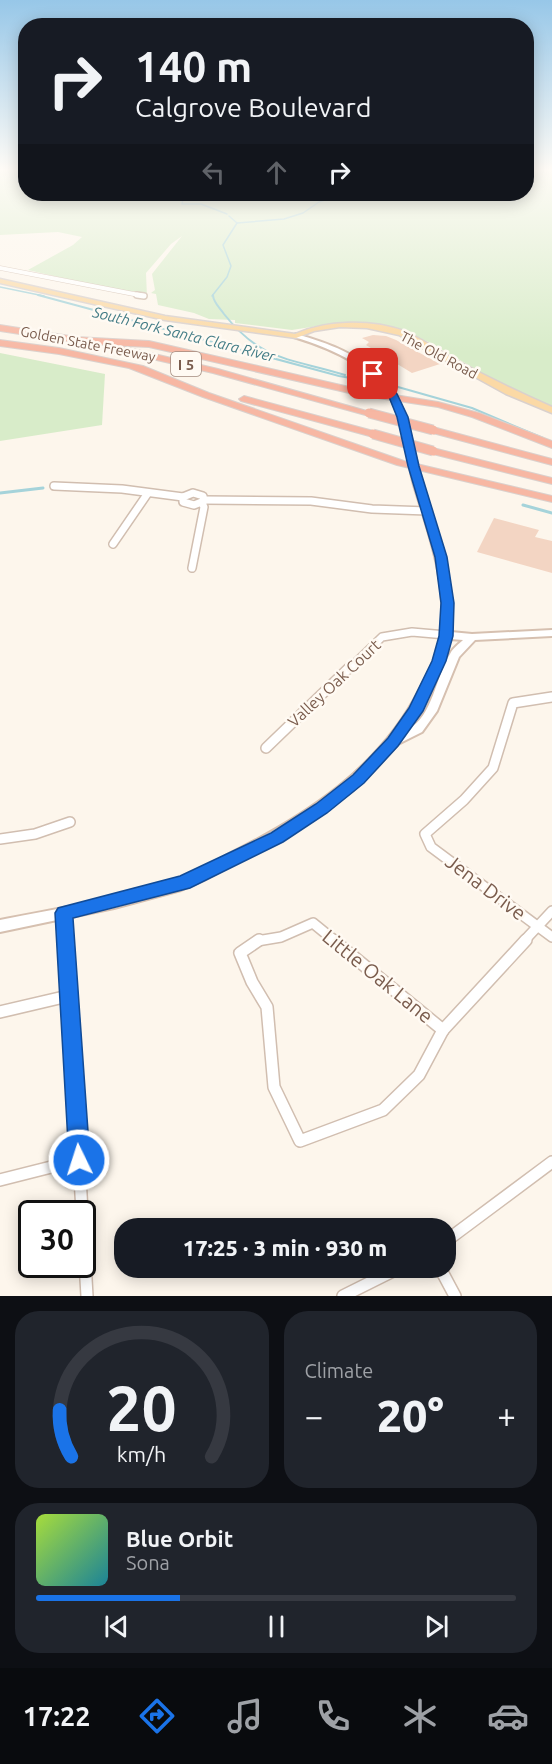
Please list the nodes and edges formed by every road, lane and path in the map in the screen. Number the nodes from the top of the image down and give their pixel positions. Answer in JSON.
{"nodes":[{"id":1,"x":0,"y":268,"type":"edge"},
{"id":2,"x":0,"y":274,"type":"edge"},
{"id":3,"x":0,"y":281,"type":"edge"},
{"id":4,"x":144,"y":296,"type":"dead end"},
{"id":5,"x":179,"y":318,"type":"junction"},
{"id":6,"x":0,"y":328,"type":"edge"},
{"id":7,"x":296,"y":336,"type":"junction"},
{"id":8,"x":78,"y":339,"type":"junction"},
{"id":9,"x":0,"y":343,"type":"edge"},
{"id":10,"x":131,"y":366,"type":"junction"},
{"id":11,"x":394,"y":396,"type":"junction"},
{"id":12,"x":552,"y":410,"type":"edge"},
{"id":13,"x":552,"y":445,"type":"edge"},
{"id":14,"x":552,"y":462,"type":"edge"},
{"id":15,"x":414,"y":466,"type":"junction"},
{"id":16,"x":552,"y":481,"type":"edge"},
{"id":17,"x":54,"y":486,"type":"dead end"},
{"id":18,"x":148,"y":493,"type":"junction"},
{"id":19,"x":183,"y":498,"type":"junction"},
{"id":20,"x":552,"y":499,"type":"edge"},
{"id":21,"x":203,"y":501,"type":"junction"},
{"id":22,"x":427,"y":511,"type":"junction"},
{"id":23,"x":113,"y":544,"type":"dead end"},
{"id":24,"x":192,"y":568,"type":"dead end"},
{"id":25,"x":552,"y":633,"type":"edge"},
{"id":26,"x":446,"y":636,"type":"junction"},
{"id":27,"x":472,"y":637,"type":"junction"},
{"id":28,"x":552,"y":697,"type":"edge"},
{"id":29,"x":393,"y":742,"type":"junction"},
{"id":30,"x":266,"y":748,"type":"dead end"},
{"id":31,"x":70,"y":822,"type":"dead end"},
{"id":32,"x":0,"y":839,"type":"edge"},
{"id":33,"x":552,"y":911,"type":"edge"},
{"id":34,"x":64,"y":913,"type":"junction"},
{"id":35,"x":0,"y":926,"type":"edge"},
{"id":36,"x":538,"y":926,"type":"junction"},
{"id":37,"x":552,"y":937,"type":"edge"},
{"id":38,"x":68,"y":996,"type":"junction"},
{"id":39,"x":0,"y":1012,"type":"edge"},
{"id":40,"x":443,"y":1030,"type":"junction"},
{"id":41,"x":79,"y":1160,"type":"junction"},
{"id":42,"x":552,"y":1162,"type":"edge"},
{"id":43,"x":0,"y":1180,"type":"edge"},
{"id":44,"x":456,"y":1234,"type":"edge"},
{"id":45,"x":379,"y":1278,"type":"edge"},
{"id":46,"x":445,"y":1278,"type":"edge"},
{"id":47,"x":87,"y":1296,"type":"edge"},
{"id":48,"x":343,"y":1296,"type":"edge"},
{"id":49,"x":455,"y":1296,"type":"edge"}],
"edges":[{"from":1,"to":4,"type":"street"},
{"from":2,"to":5,"type":"main road"},
{"from":3,"to":5,"type":"main road"},
{"from":5,"to":7,"type":"main road","name":"The Old Road"},
{"from":6,"to":8,"type":"highway","name":"Golden State Freeway","number":"I 5"},
{"from":7,"to":11,"type":"street"},
{"from":7,"to":12,"type":"main road","name":"The Old Road"},
{"from":8,"to":11,"type":"highway"},
{"from":8,"to":14,"type":"highway","name":"Golden State Freeway","number":"I 5","bridge":true},
{"from":9,"to":10,"type":"highway","name":"Golden State Freeway","number":"I 5"},
{"from":10,"to":15,"type":"highway"},
{"from":10,"to":16,"type":"highway","name":"Golden State Freeway","number":"I 5","bridge":true},
{"from":11,"to":13,"type":"highway"},
{"from":11,"to":15,"type":"street"},
{"from":15,"to":20,"type":"highway"},
{"from":15,"to":22,"type":"street"},
{"from":17,"to":18,"type":"street"},
{"from":18,"to":19,"type":"street"},
{"from":18,"to":23,"type":"street"},
{"from":19,"to":21,"type":"street"},
{"from":19,"to":21,"type":"street"},
{"from":21,"to":22,"type":"street"},
{"from":21,"to":24,"type":"street"},
{"from":22,"to":26,"type":"street"},
{"from":25,"to":27,"type":"street"},
{"from":26,"to":27,"type":"street"},
{"from":26,"to":29,"type":"street"},
{"from":26,"to":30,"type":"street","name":"Valley Oak Court"},
{"from":27,"to":29,"type":"street"},
{"from":28,"to":36,"type":"street","name":"Jena Drive"},
{"from":29,"to":34,"type":"street"},
{"from":31,"to":32,"type":"street"},
{"from":33,"to":36,"type":"street"},
{"from":34,"to":35,"type":"street"},
{"from":34,"to":38,"type":"street"},
{"from":36,"to":37,"type":"street","name":"Jena Drive"},
{"from":36,"to":40,"type":"street"},
{"from":38,"to":39,"type":"street"},
{"from":38,"to":41,"type":"street"},
{"from":40,"to":40,"type":"street","name":"Little Oak Lane"},
{"from":41,"to":43,"type":"street"},
{"from":41,"to":47,"type":"street"},
{"from":42,"to":44,"type":"street"},
{"from":45,"to":48,"type":"street"},
{"from":46,"to":49,"type":"street"}]}
